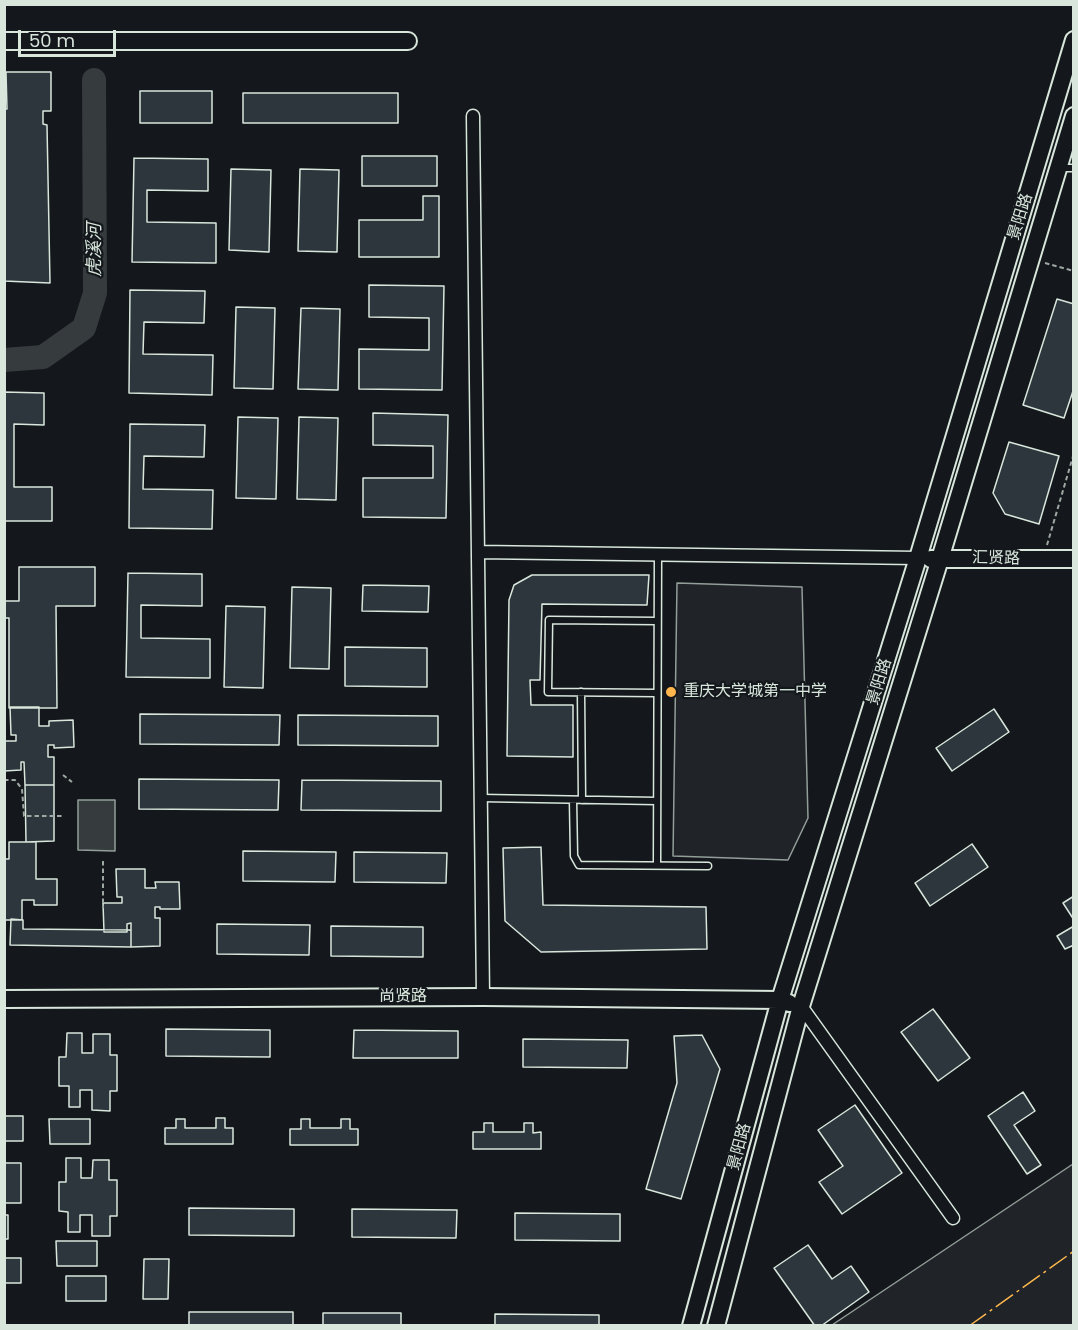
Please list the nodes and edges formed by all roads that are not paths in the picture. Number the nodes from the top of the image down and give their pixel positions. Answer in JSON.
{"nodes":[{"id":1,"x":1074,"y":40,"type":"edge"},
{"id":2,"x":4,"y":41,"type":"edge"},
{"id":3,"x":408,"y":41,"type":"dead end"},
{"id":4,"x":473,"y":116,"type":"dead end"},
{"id":5,"x":1074,"y":116,"type":"edge"},
{"id":6,"x":1065,"y":168,"type":"edge"},
{"id":7,"x":478,"y":552,"type":"junction"},
{"id":8,"x":658,"y":555,"type":"junction"},
{"id":9,"x":918,"y":558,"type":"junction"},
{"id":10,"x":940,"y":559,"type":"junction"},
{"id":11,"x":1074,"y":560,"type":"edge"},
{"id":12,"x":657,"y":621,"type":"junction"},
{"id":13,"x":581,"y":692,"type":"junction"},
{"id":14,"x":657,"y":693,"type":"junction"},
{"id":15,"x":480,"y":798,"type":"junction"},
{"id":16,"x":573,"y":800,"type":"junction"},
{"id":17,"x":582,"y":800,"type":"junction"},
{"id":18,"x":657,"y":801,"type":"junction"},
{"id":19,"x":657,"y":865,"type":"junction"},
{"id":20,"x":708,"y":866,"type":"dead end"},
{"id":21,"x":483,"y":997,"type":"junction"},
{"id":22,"x":4,"y":999,"type":"edge"},
{"id":23,"x":780,"y":1000,"type":"junction"},
{"id":24,"x":801,"y":1006,"type":"junction"},
{"id":25,"x":953,"y":1218,"type":"dead end"},
{"id":26,"x":691,"y":1326,"type":"edge"},
{"id":27,"x":716,"y":1326,"type":"edge"}],
"edges":[{"from":1,"to":9,"type":"main road","name":"景阳路"},
{"from":2,"to":3,"type":"main road"},
{"from":4,"to":7,"type":"street"},
{"from":5,"to":6,"type":"main road","name":"景阳路"},
{"from":6,"to":10,"type":"main road","name":"景阳路"},
{"from":7,"to":8,"type":"street"},
{"from":7,"to":15,"type":"street"},
{"from":8,"to":9,"type":"street"},
{"from":8,"to":12,"type":"lane"},
{"from":9,"to":10,"type":"main road","name":"汇贤路"},
{"from":9,"to":23,"type":"main road","name":"景阳路"},
{"from":10,"to":11,"type":"main road","name":"汇贤路"},
{"from":10,"to":24,"type":"main road","name":"景阳路"},
{"from":12,"to":13,"type":"lane"},
{"from":12,"to":14,"type":"lane"},
{"from":13,"to":14,"type":"lane"},
{"from":13,"to":17,"type":"lane"},
{"from":14,"to":18,"type":"lane"},
{"from":15,"to":16,"type":"lane"},
{"from":15,"to":21,"type":"street"},
{"from":16,"to":17,"type":"lane"},
{"from":16,"to":19,"type":"lane"},
{"from":17,"to":18,"type":"lane"},
{"from":18,"to":19,"type":"lane"},
{"from":19,"to":20,"type":"lane"},
{"from":21,"to":22,"type":"main road","name":"尚贤路"},
{"from":21,"to":23,"type":"main road","name":"尚贤路"},
{"from":23,"to":24,"type":"main road","name":"尚贤路"},
{"from":23,"to":26,"type":"main road","name":"景阳路"},
{"from":24,"to":25,"type":"street"},
{"from":24,"to":27,"type":"main road","name":"景阳路"}]}
